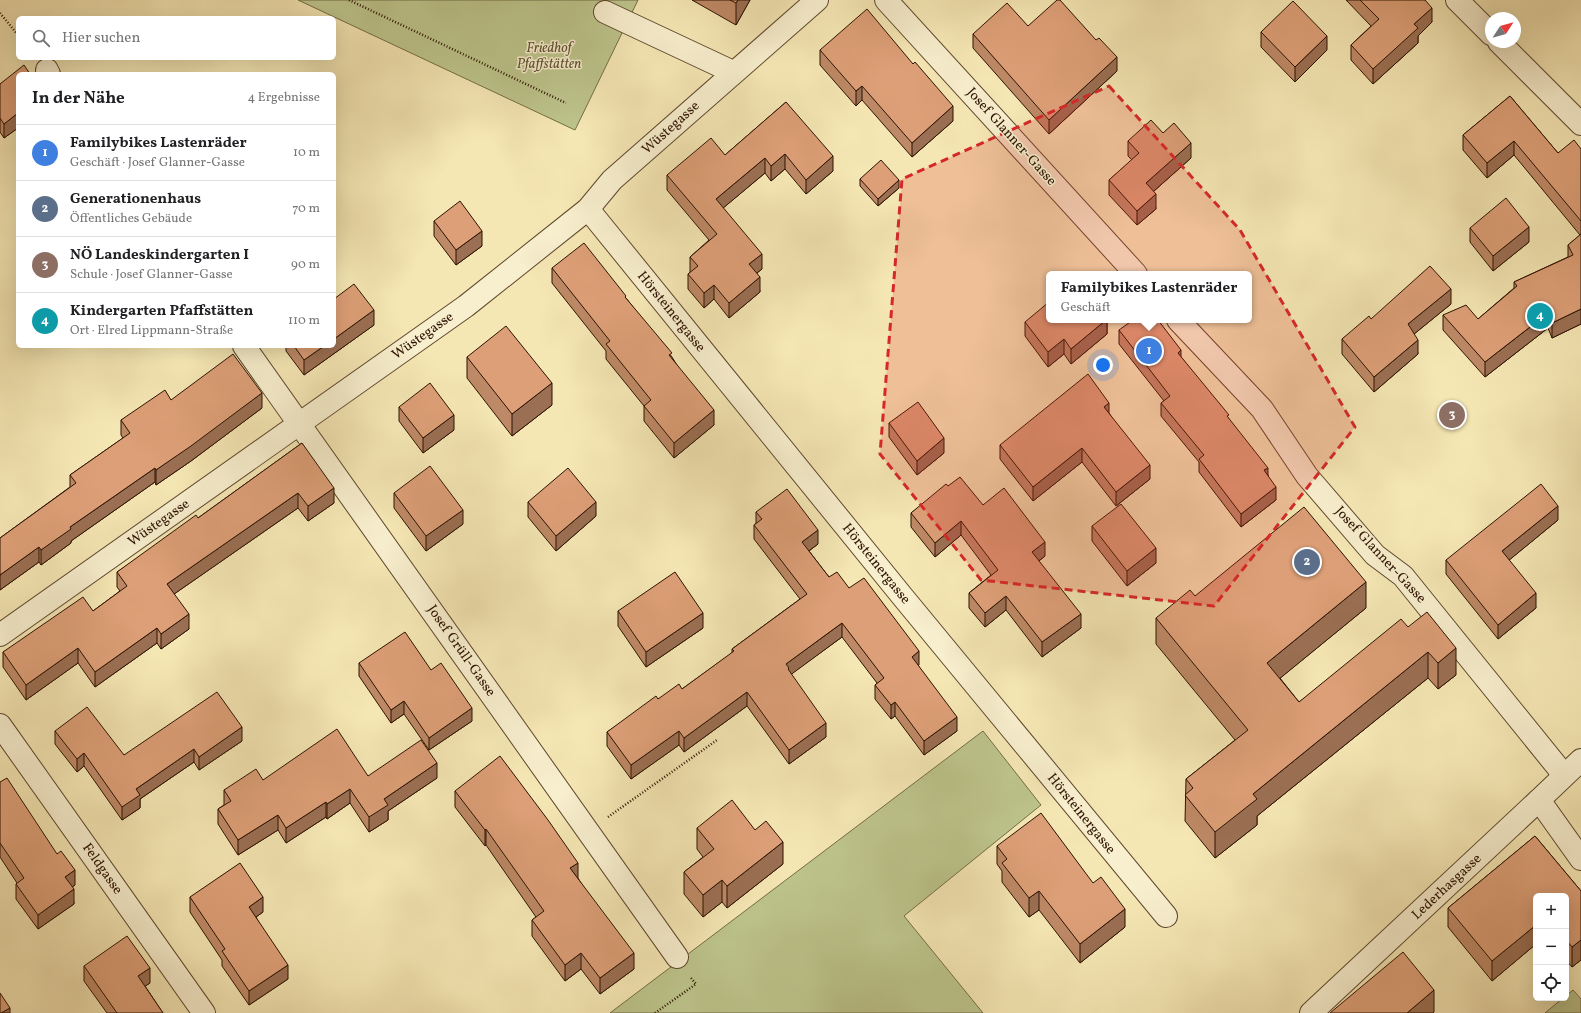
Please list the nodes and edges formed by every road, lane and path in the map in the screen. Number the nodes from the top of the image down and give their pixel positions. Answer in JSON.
{"nodes":[{"id":1,"x":349,"y":0,"type":"edge"},
{"id":2,"x":817,"y":0,"type":"edge"},
{"id":3,"x":886,"y":0,"type":"edge"},
{"id":4,"x":1456,"y":0,"type":"edge"},
{"id":5,"x":605,"y":12,"type":"dead end"},
{"id":6,"x":0,"y":13,"type":"edge"},
{"id":7,"x":1485,"y":28,"type":"edge"},
{"id":8,"x":16,"y":33,"type":"edge"},
{"id":9,"x":1505,"y":48,"type":"edge"},
{"id":10,"x":734,"y":72,"type":"junction"},
{"id":11,"x":566,"y":103,"type":"dead end"},
{"id":12,"x":1581,"y":124,"type":"edge"},
{"id":13,"x":588,"y":209,"type":"junction"},
{"id":14,"x":1133,"y":271,"type":"edge"},
{"id":15,"x":1181,"y":323,"type":"edge"},
{"id":16,"x":245,"y":348,"type":"edge"},
{"id":17,"x":300,"y":423,"type":"junction"},
{"id":18,"x":0,"y":635,"type":"edge"},
{"id":19,"x":0,"y":725,"type":"edge"},
{"id":20,"x":718,"y":740,"type":"dead end"},
{"id":21,"x":1581,"y":760,"type":"edge"},
{"id":22,"x":1564,"y":775,"type":"junction"},
{"id":23,"x":1539,"y":800,"type":"junction"},
{"id":24,"x":588,"y":831,"type":"junction"},
{"id":25,"x":1581,"y":859,"type":"edge"},
{"id":26,"x":1166,"y":916,"type":"dead end"},
{"id":27,"x":677,"y":958,"type":"joint"},
{"id":28,"x":204,"y":1013,"type":"edge"},
{"id":29,"x":655,"y":1013,"type":"edge"},
{"id":30,"x":1311,"y":1013,"type":"edge"}],
"edges":[{"from":1,"to":11,"type":"path"},
{"from":2,"to":10,"type":"street","name":"Wüstegasse"},
{"from":3,"to":14,"type":"street","name":"Josef Glanner-Gasse"},
{"from":4,"to":7,"type":"street"},
{"from":5,"to":10,"type":"street"},
{"from":6,"to":8,"type":"path"},
{"from":9,"to":12,"type":"street"},
{"from":10,"to":13,"type":"street","name":"Wüstegasse"},
{"from":13,"to":17,"type":"street","name":"Wüstegasse"},
{"from":13,"to":26,"type":"street","name":"Hörsteinergasse"},
{"from":15,"to":22,"type":"street","name":"Josef Glanner-Gasse"},
{"from":16,"to":17,"type":"street","name":"Josef Grüll-Gasse"},
{"from":17,"to":18,"type":"street","name":"Wüstegasse"},
{"from":17,"to":24,"type":"street","name":"Josef Grüll-Gasse"},
{"from":19,"to":28,"type":"street","name":"Feldgasse"},
{"from":20,"to":24,"type":"path"},
{"from":21,"to":22,"type":"street","name":"Lederhasgasse"},
{"from":22,"to":23,"type":"street","name":"Lederhasgasse"},
{"from":23,"to":25,"type":"street"},
{"from":23,"to":30,"type":"street","name":"Lederhasgasse"},
{"from":24,"to":27,"type":"street","name":"Josef Grüll-Gasse"},
{"from":27,"to":29,"type":"path"}]}
